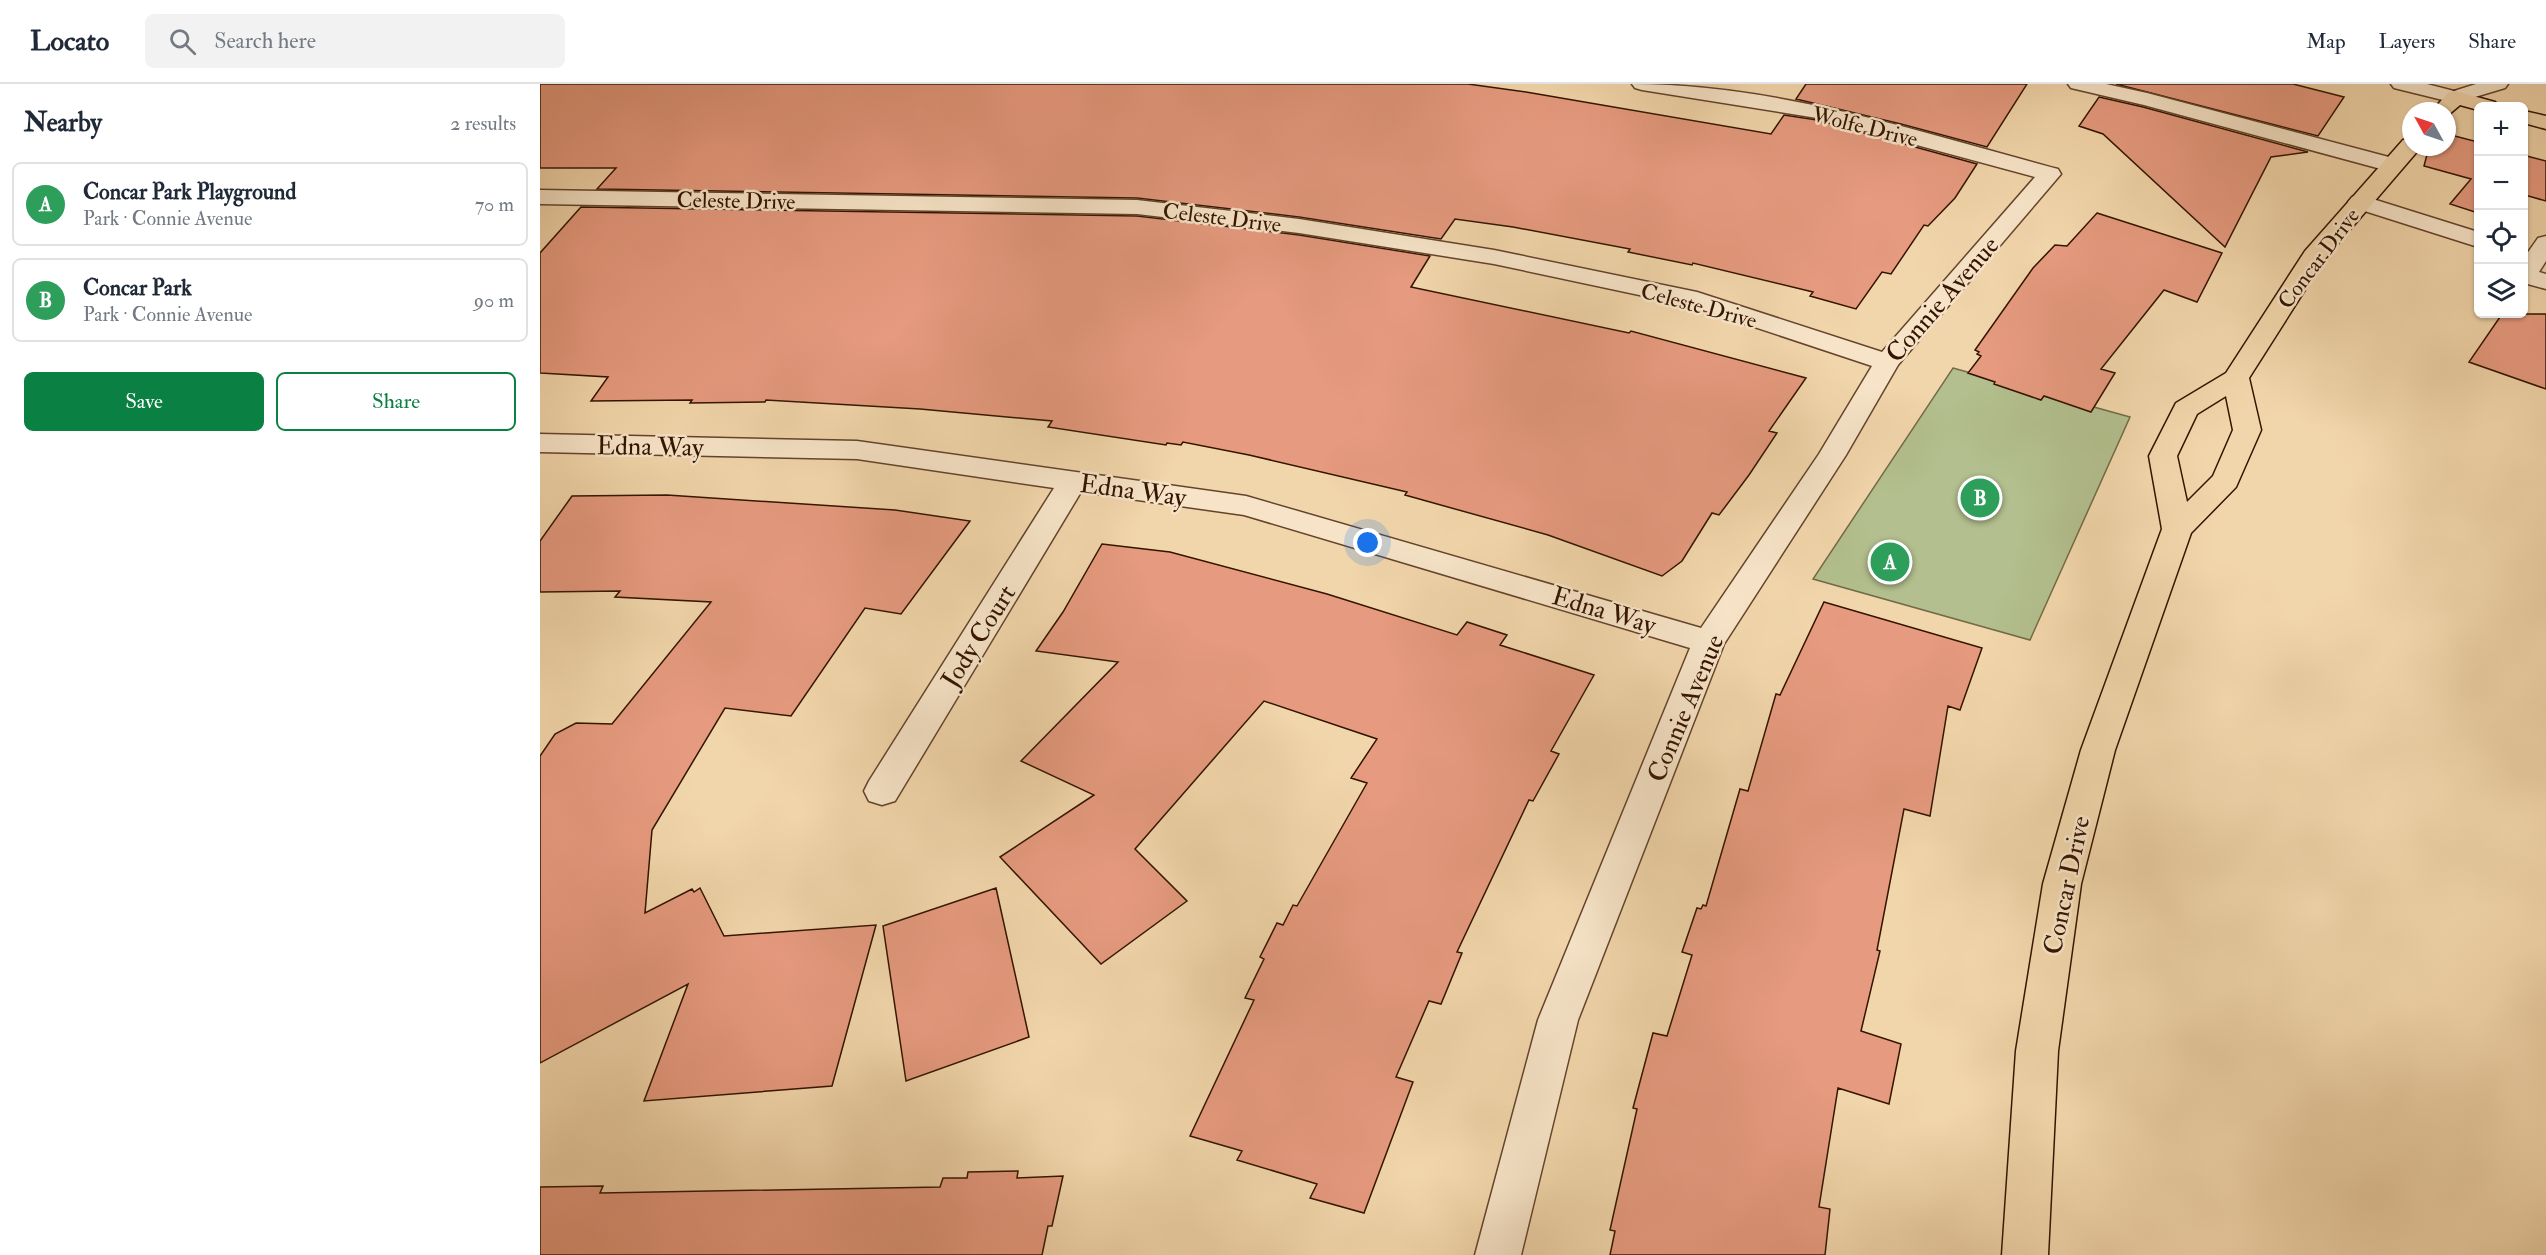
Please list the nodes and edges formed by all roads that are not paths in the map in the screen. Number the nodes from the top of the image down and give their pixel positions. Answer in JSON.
{"nodes":[{"id":1,"x":1642,"y":84,"type":"edge"},
{"id":2,"x":2078,"y":84,"type":"edge"},
{"id":3,"x":2401,"y":84,"type":"edge"},
{"id":4,"x":2498,"y":84,"type":"edge"},
{"id":5,"x":2449,"y":97,"type":"edge"},
{"id":6,"x":2474,"y":103,"type":"edge"},
{"id":7,"x":2528,"y":118,"type":"edge"},
{"id":8,"x":2546,"y":123,"type":"edge"},
{"id":9,"x":2402,"y":154,"type":"edge"},
{"id":10,"x":2392,"y":165,"type":"junction"},
{"id":11,"x":2050,"y":174,"type":"joint"},
{"id":12,"x":540,"y":198,"type":"edge"},
{"id":13,"x":2360,"y":202,"type":"junction"},
{"id":14,"x":2474,"y":239,"type":"edge"},
{"id":15,"x":2535,"y":252,"type":"edge"},
{"id":16,"x":2546,"y":282,"type":"edge"},
{"id":17,"x":1887,"y":362,"type":"junction"},
{"id":18,"x":2236,"y":378,"type":"junction"},
{"id":19,"x":540,"y":443,"type":"edge"},
{"id":20,"x":1073,"y":481,"type":"junction"},
{"id":21,"x":2177,"y":529,"type":"junction"},
{"id":22,"x":1709,"y":642,"type":"junction"},
{"id":23,"x":882,"y":791,"type":"dead end"},
{"id":24,"x":1498,"y":1255,"type":"edge"},
{"id":25,"x":2025,"y":1255,"type":"edge"}],
"edges":[{"from":1,"to":11,"type":"street","name":"Wolfe Drive"},
{"from":2,"to":10,"type":"street"},
{"from":3,"to":5,"type":"street"},
{"from":4,"to":5,"type":"street"},
{"from":5,"to":6,"type":"main road"},
{"from":7,"to":8,"type":"main road"},
{"from":9,"to":10,"type":"main road","name":"Concar Drive"},
{"from":10,"to":13,"type":"main road","name":"Concar Drive"},
{"from":11,"to":17,"type":"street","name":"Connie Avenue"},
{"from":12,"to":17,"type":"street","name":"Celeste Drive"},
{"from":13,"to":14,"type":"street"},
{"from":13,"to":18,"type":"main road","name":"Concar Drive"},
{"from":15,"to":16,"type":"street"},
{"from":17,"to":22,"type":"street","name":"Connie Avenue"},
{"from":18,"to":21,"type":"main road","name":"Concar Drive"},
{"from":18,"to":21,"type":"main road","name":"Concar Drive"},
{"from":19,"to":20,"type":"street","name":"Edna Way"},
{"from":20,"to":22,"type":"street","name":"Edna Way"},
{"from":20,"to":23,"type":"street","name":"Jody Court"},
{"from":21,"to":25,"type":"main road","name":"Concar Drive"},
{"from":22,"to":24,"type":"street","name":"Connie Avenue"}]}
